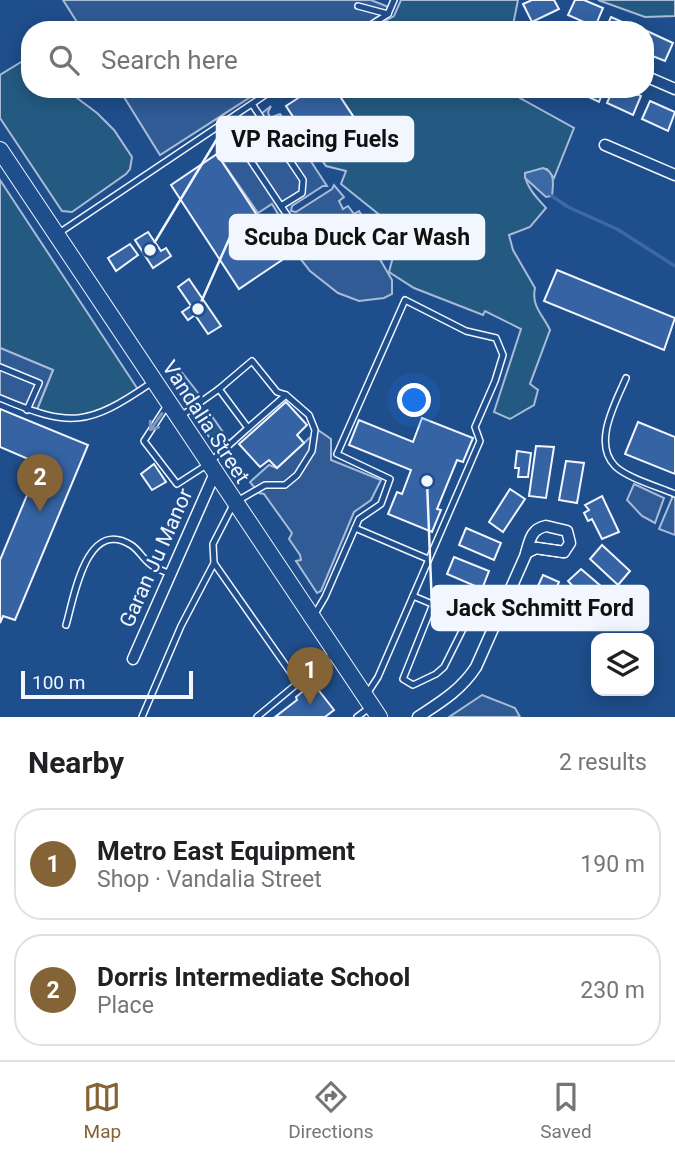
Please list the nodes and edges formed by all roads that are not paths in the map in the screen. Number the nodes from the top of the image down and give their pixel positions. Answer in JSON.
{"nodes":[{"id":1,"x":394,"y":0,"type":"edge"},
{"id":2,"x":359,"y":6,"type":"dead end"},
{"id":3,"x":388,"y":14,"type":"junction"},
{"id":4,"x":377,"y":21,"type":"edge"},
{"id":5,"x":654,"y":80,"type":"edge"},
{"id":6,"x":675,"y":89,"type":"edge"},
{"id":7,"x":261,"y":98,"type":"edge"},
{"id":8,"x":252,"y":104,"type":"junction"},
{"id":9,"x":225,"y":122,"type":"junction"},
{"id":10,"x":605,"y":145,"type":"dead end"},
{"id":11,"x":0,"y":150,"type":"edge"},
{"id":12,"x":675,"y":174,"type":"edge"},
{"id":13,"x":281,"y":206,"type":"junction"},
{"id":14,"x":353,"y":226,"type":"dead end"},
{"id":15,"x":57,"y":235,"type":"junction"},
{"id":16,"x":0,"y":367,"type":"edge"},
{"id":17,"x":626,"y":378,"type":"dead end"},
{"id":18,"x":153,"y":381,"type":"junction"},
{"id":19,"x":219,"y":389,"type":"junction"},
{"id":20,"x":286,"y":395,"type":"junction"},
{"id":21,"x":0,"y":398,"type":"edge"},
{"id":22,"x":169,"y":403,"type":"junction"},
{"id":23,"x":27,"y":410,"type":"junction"},
{"id":24,"x":178,"y":418,"type":"junction"},
{"id":25,"x":248,"y":428,"type":"junction"},
{"id":26,"x":212,"y":468,"type":"junction"},
{"id":27,"x":675,"y":494,"type":"edge"},
{"id":28,"x":234,"y":503,"type":"junction"},
{"id":29,"x":355,"y":528,"type":"junction"},
{"id":30,"x":526,"y":553,"type":"dead end"},
{"id":31,"x":428,"y":559,"type":"junction"},
{"id":32,"x":214,"y":563,"type":"junction"},
{"id":33,"x":170,"y":574,"type":"junction"},
{"id":34,"x":413,"y":596,"type":"junction"},
{"id":35,"x":433,"y":604,"type":"junction"},
{"id":36,"x":312,"y":619,"type":"junction"},
{"id":37,"x":66,"y":625,"type":"dead end"},
{"id":38,"x":334,"y":653,"type":"junction"},
{"id":39,"x":133,"y":659,"type":"dead end"},
{"id":40,"x":298,"y":683,"type":"junction"},
{"id":41,"x":372,"y":707,"type":"edge"},
{"id":42,"x":142,"y":717,"type":"edge"},
{"id":43,"x":257,"y":717,"type":"edge"},
{"id":44,"x":358,"y":717,"type":"edge"},
{"id":45,"x":418,"y":717,"type":"edge"}],
"edges":[{"from":1,"to":3,"type":"lane"},
{"from":2,"to":3,"type":"lane"},
{"from":3,"to":4,"type":"lane"},
{"from":5,"to":6,"type":"street"},
{"from":7,"to":8,"type":"lane"},
{"from":8,"to":9,"type":"lane"},
{"from":8,"to":13,"type":"lane"},
{"from":9,"to":13,"type":"lane"},
{"from":9,"to":15,"type":"lane"},
{"from":10,"to":12,"type":"street"},
{"from":11,"to":15,"type":"main road","name":"Vandalia Street"},
{"from":13,"to":14,"type":"lane"},
{"from":15,"to":18,"type":"main road","name":"Vandalia Street"},
{"from":16,"to":23,"type":"lane"},
{"from":17,"to":27,"type":"lane"},
{"from":18,"to":22,"type":"main road","name":"Vandalia Street"},
{"from":18,"to":23,"type":"lane"},
{"from":19,"to":20,"type":"lane"},
{"from":19,"to":24,"type":"lane"},
{"from":19,"to":25,"type":"lane"},
{"from":20,"to":25,"type":"lane"},
{"from":20,"to":28,"type":"lane"},
{"from":21,"to":23,"type":"lane"},
{"from":22,"to":24,"type":"main road","name":"Vandalia Street"},
{"from":22,"to":26,"type":"lane","one_way":true},
{"from":24,"to":26,"type":"main road","name":"Vandalia Street"},
{"from":25,"to":26,"type":"lane"},
{"from":26,"to":28,"type":"main road","name":"Vandalia Street"},
{"from":26,"to":33,"type":"street","name":"Garan Ju Manor"},
{"from":28,"to":32,"type":"lane"},
{"from":28,"to":36,"type":"main road","name":"Vandalia Street"},
{"from":29,"to":31,"type":"lane"},
{"from":29,"to":31,"type":"lane"},
{"from":29,"to":36,"type":"lane"},
{"from":30,"to":45,"type":"street"},
{"from":31,"to":34,"type":"lane"},
{"from":32,"to":40,"type":"lane"},
{"from":32,"to":42,"type":"lane"},
{"from":33,"to":37,"type":"lane"},
{"from":33,"to":39,"type":"street","name":"Garan Ju Manor"},
{"from":34,"to":35,"type":"lane"},
{"from":34,"to":41,"type":"lane"},
{"from":35,"to":35,"type":"lane"},
{"from":36,"to":38,"type":"main road","name":"Vandalia Street"},
{"from":38,"to":40,"type":"lane"},
{"from":38,"to":41,"type":"main road","name":"Vandalia Street"},
{"from":40,"to":43,"type":"lane"},
{"from":41,"to":44,"type":"lane"}]}
